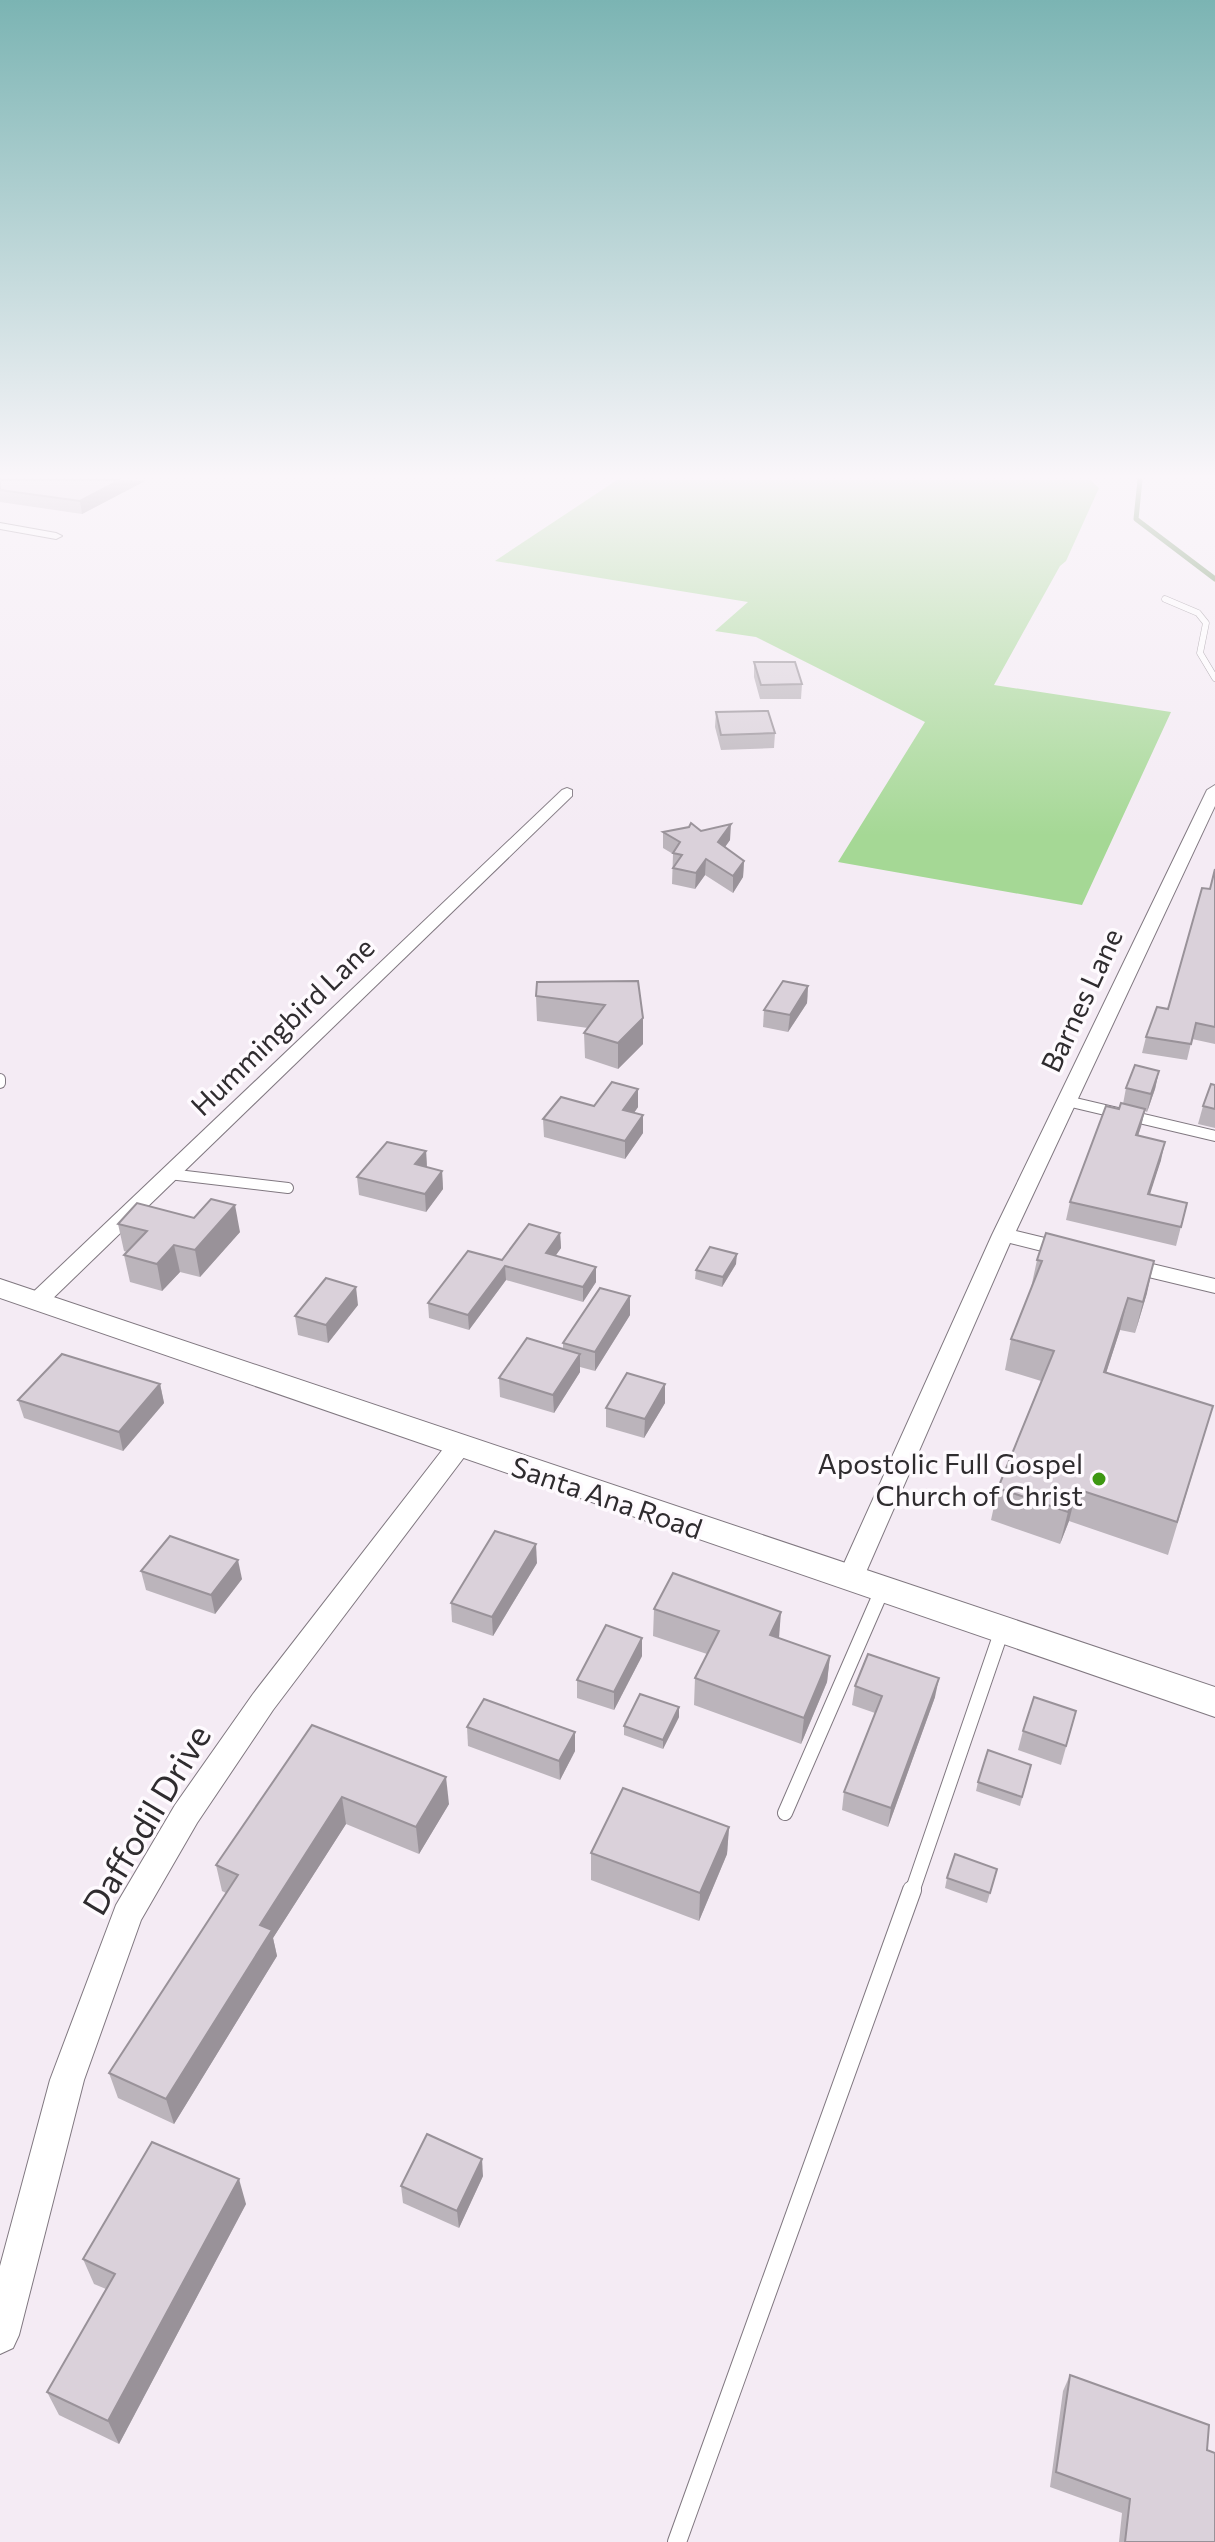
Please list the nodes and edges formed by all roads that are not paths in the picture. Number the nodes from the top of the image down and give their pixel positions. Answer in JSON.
{"nodes":[{"id":1,"x":1165,"y":599,"type":"dead end"},
{"id":2,"x":1215,"y":678,"type":"edge"},
{"id":3,"x":1215,"y":790,"type":"edge"},
{"id":4,"x":567,"y":793,"type":"dead end"},
{"id":5,"x":1067,"y":1101,"type":"junction"},
{"id":6,"x":1215,"y":1136,"type":"edge"},
{"id":7,"x":169,"y":1174,"type":"junction"},
{"id":8,"x":288,"y":1188,"type":"dead end"},
{"id":9,"x":1003,"y":1235,"type":"junction"},
{"id":10,"x":1215,"y":1286,"type":"edge"},
{"id":11,"x":0,"y":1288,"type":"edge"},
{"id":12,"x":37,"y":1301,"type":"junction"},
{"id":13,"x":459,"y":1446,"type":"junction"},
{"id":14,"x":850,"y":1579,"type":"junction"},
{"id":15,"x":882,"y":1590,"type":"junction"},
{"id":16,"x":1003,"y":1630,"type":"junction"},
{"id":17,"x":1211,"y":1697,"type":"edge"},
{"id":18,"x":785,"y":1813,"type":"dead end"},
{"id":19,"x":0,"y":2335,"type":"edge"},
{"id":20,"x":677,"y":2542,"type":"edge"}],
"edges":[{"from":1,"to":2,"type":"lane"},
{"from":3,"to":5,"type":"street","name":"Barnes Lane"},
{"from":4,"to":7,"type":"street","name":"Hummingbird Lane"},
{"from":5,"to":6,"type":"lane"},
{"from":5,"to":9,"type":"street","name":"Barnes Lane"},
{"from":7,"to":8,"type":"lane"},
{"from":7,"to":12,"type":"street","name":"Hummingbird Lane"},
{"from":9,"to":10,"type":"street"},
{"from":9,"to":14,"type":"street","name":"Barnes Lane"},
{"from":11,"to":12,"type":"street","name":"Santa Ana Road"},
{"from":12,"to":13,"type":"street","name":"Santa Ana Road"},
{"from":13,"to":14,"type":"street","name":"Santa Ana Road"},
{"from":13,"to":19,"type":"street","name":"Daffodil Drive"},
{"from":14,"to":15,"type":"street","name":"Santa Ana Road"},
{"from":15,"to":16,"type":"street","name":"Santa Ana Road"},
{"from":15,"to":18,"type":"lane"},
{"from":16,"to":17,"type":"street","name":"Santa Ana Road"},
{"from":16,"to":20,"type":"lane"}]}
